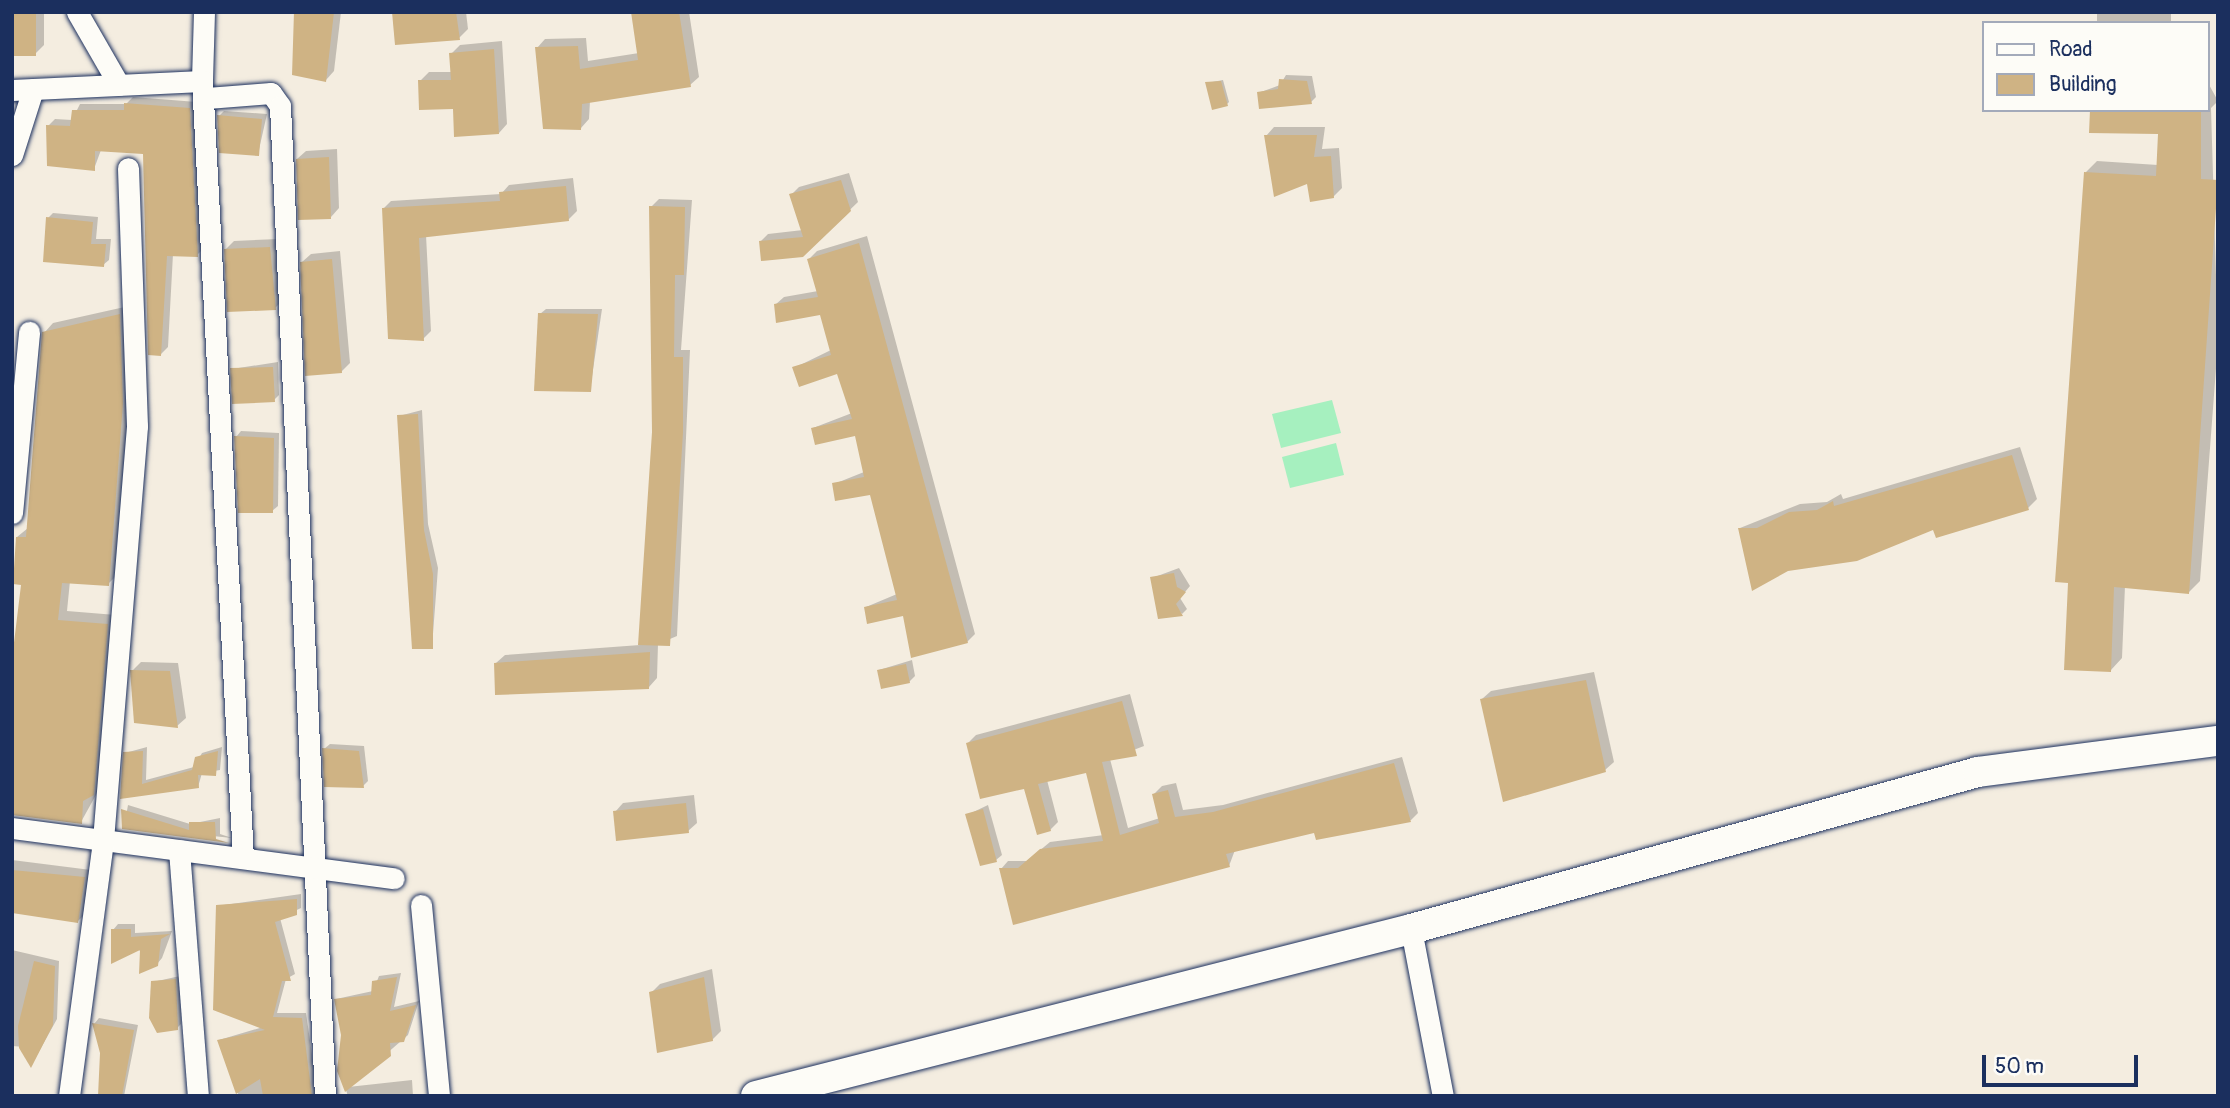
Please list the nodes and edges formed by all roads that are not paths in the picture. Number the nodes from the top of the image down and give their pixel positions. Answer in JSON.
{"nodes":[{"id":1,"x":77,"y":12,"type":"edge"},
{"id":2,"x":204,"y":12,"type":"edge"},
{"id":3,"x":119,"y":85,"type":"junction"},
{"id":4,"x":204,"y":89,"type":"junction"},
{"id":5,"x":23,"y":90,"type":"edge"},
{"id":6,"x":12,"y":155,"type":"edge"},
{"id":7,"x":128,"y":167,"type":"dead end"},
{"id":8,"x":29,"y":332,"type":"dead end"},
{"id":9,"x":12,"y":513,"type":"edge"},
{"id":10,"x":2218,"y":741,"type":"edge"},
{"id":11,"x":12,"y":828,"type":"edge"},
{"id":12,"x":103,"y":840,"type":"junction"},
{"id":13,"x":179,"y":850,"type":"junction"},
{"id":14,"x":243,"y":858,"type":"junction"},
{"id":15,"x":310,"y":867,"type":"junction"},
{"id":16,"x":394,"y":878,"type":"dead end"},
{"id":17,"x":421,"y":905,"type":"dead end"},
{"id":18,"x":1411,"y":929,"type":"junction"},
{"id":19,"x":69,"y":1096,"type":"edge"},
{"id":20,"x":198,"y":1096,"type":"edge"},
{"id":21,"x":325,"y":1096,"type":"edge"},
{"id":22,"x":439,"y":1096,"type":"edge"},
{"id":23,"x":756,"y":1096,"type":"edge"},
{"id":24,"x":1443,"y":1096,"type":"edge"}],
"edges":[{"from":1,"to":3,"type":"street"},
{"from":2,"to":4,"type":"street"},
{"from":3,"to":4,"type":"street"},
{"from":3,"to":5,"type":"street"},
{"from":4,"to":14,"type":"street"},
{"from":4,"to":15,"type":"street"},
{"from":5,"to":6,"type":"street"},
{"from":7,"to":12,"type":"street"},
{"from":8,"to":9,"type":"street"},
{"from":10,"to":18,"type":"street"},
{"from":11,"to":12,"type":"street"},
{"from":12,"to":13,"type":"street"},
{"from":12,"to":19,"type":"street"},
{"from":13,"to":14,"type":"street"},
{"from":13,"to":20,"type":"street"},
{"from":14,"to":15,"type":"street"},
{"from":15,"to":16,"type":"street"},
{"from":15,"to":21,"type":"street"},
{"from":17,"to":22,"type":"street"},
{"from":18,"to":23,"type":"street"},
{"from":18,"to":24,"type":"street"}]}
